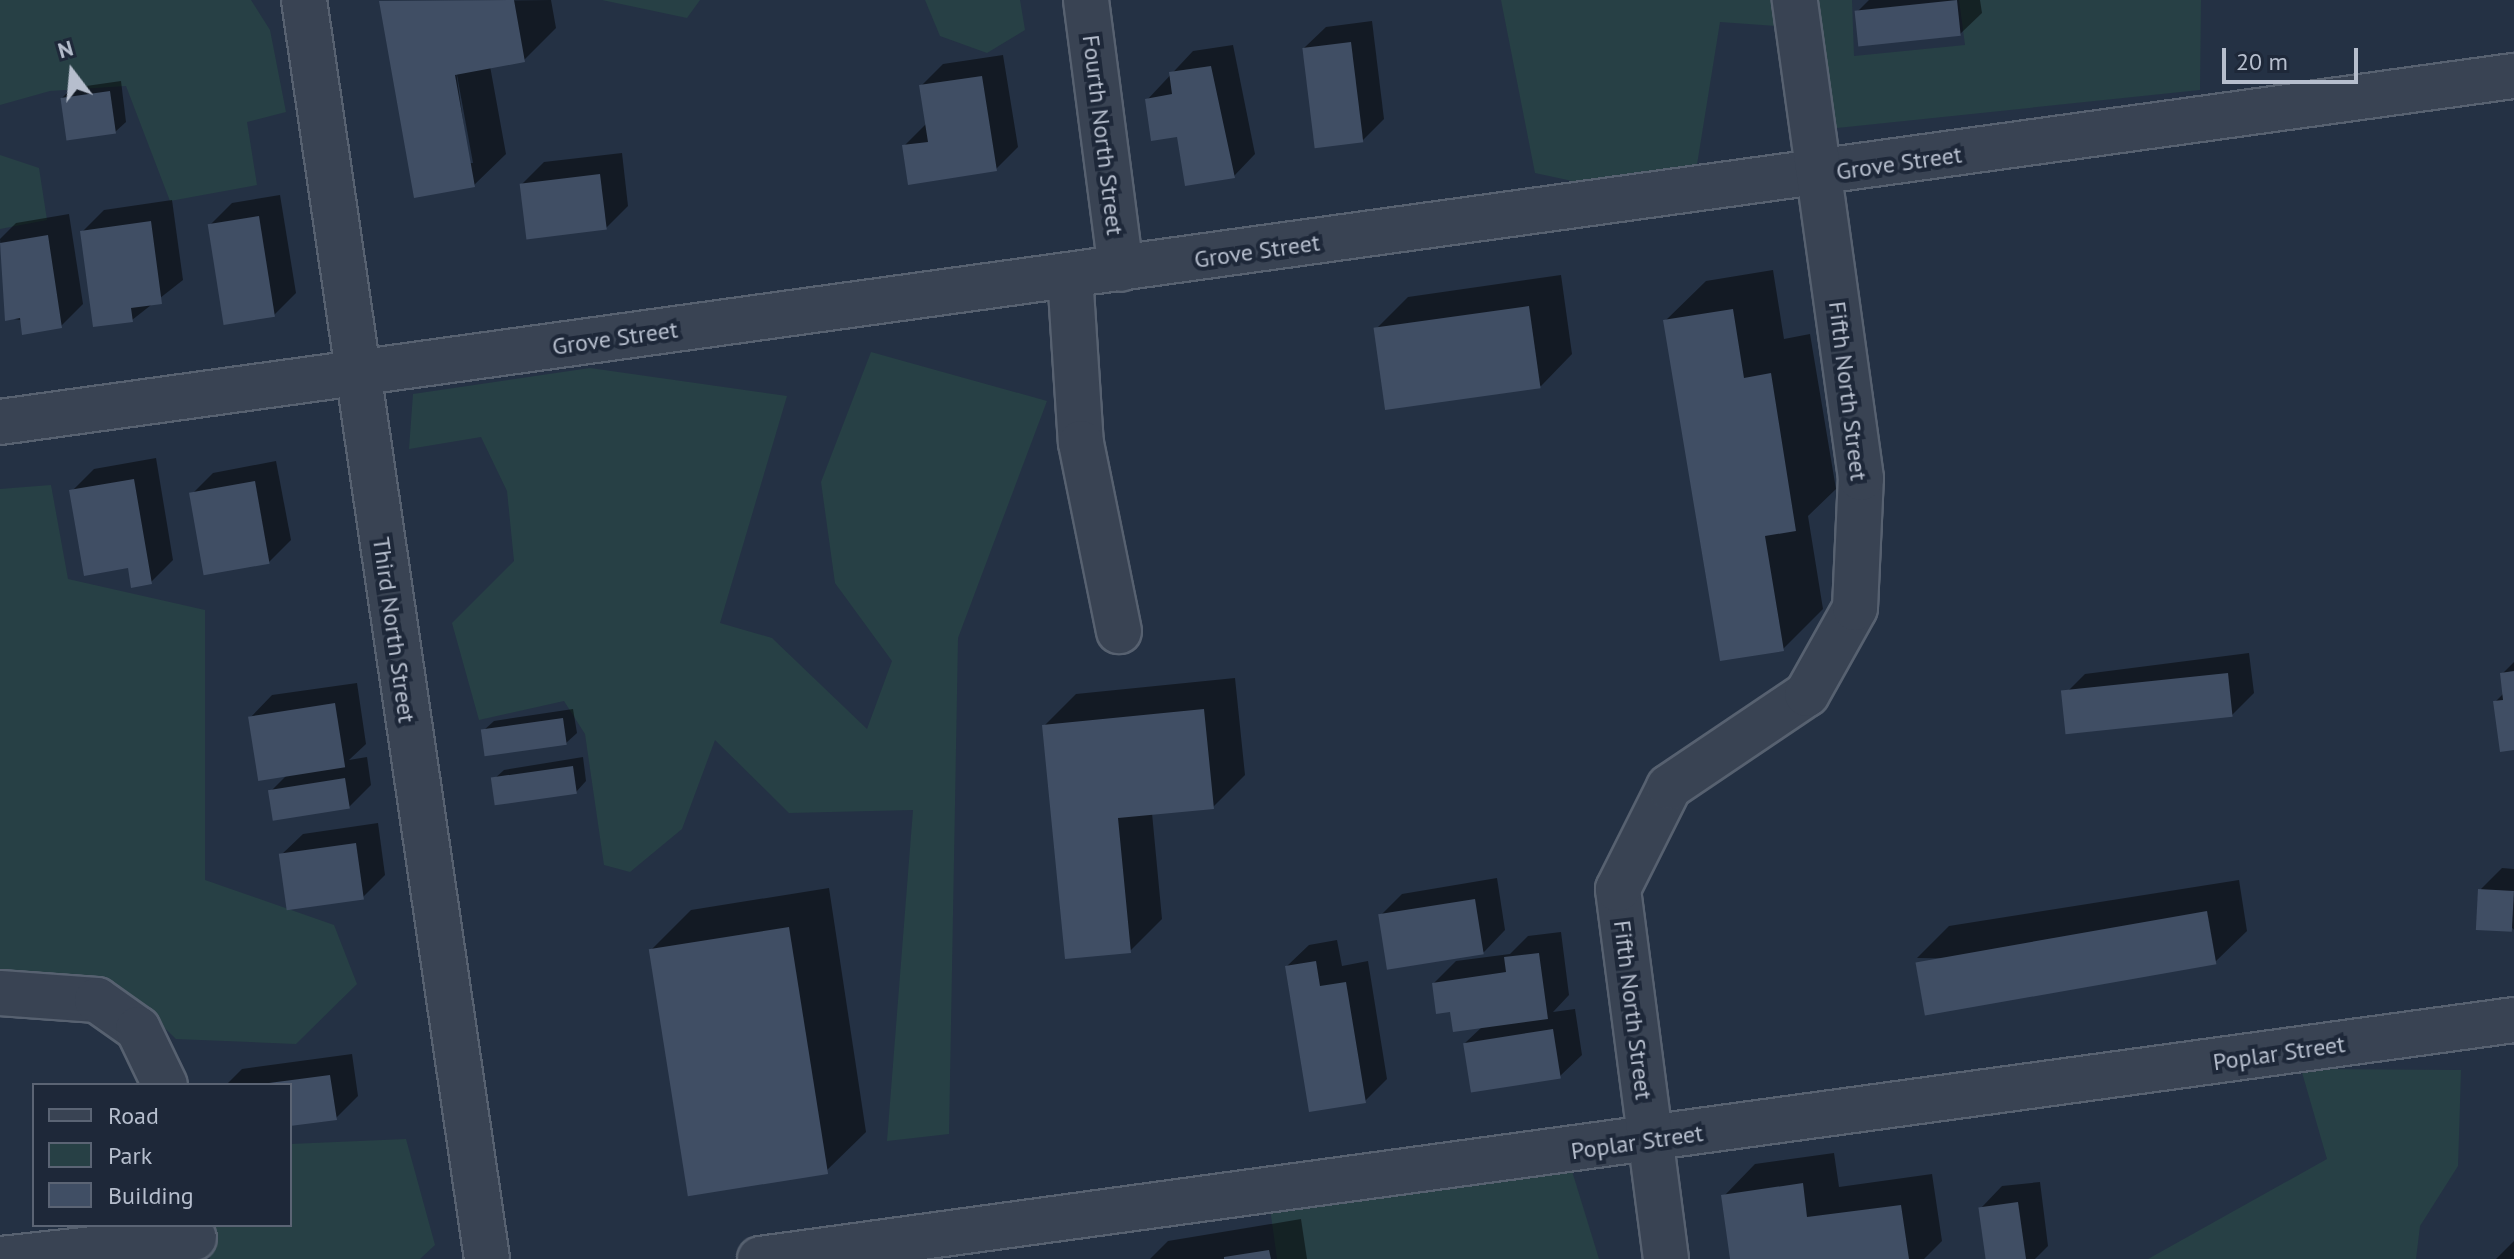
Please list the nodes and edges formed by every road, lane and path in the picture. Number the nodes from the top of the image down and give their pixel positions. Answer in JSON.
{"nodes":[{"id":1,"x":304,"y":0,"type":"edge"},
{"id":2,"x":1086,"y":0,"type":"edge"},
{"id":3,"x":1795,"y":0,"type":"edge"},
{"id":4,"x":2514,"y":76,"type":"edge"},
{"id":5,"x":1819,"y":174,"type":"junction"},
{"id":6,"x":1121,"y":269,"type":"junction"},
{"id":7,"x":1070,"y":275,"type":"junction"},
{"id":8,"x":356,"y":374,"type":"junction"},
{"id":9,"x":0,"y":422,"type":"edge"},
{"id":10,"x":1119,"y":631,"type":"dead end"},
{"id":11,"x":0,"y":993,"type":"edge"},
{"id":12,"x":2514,"y":1020,"type":"edge"},
{"id":13,"x":164,"y":1083,"type":"edge"},
{"id":14,"x":1650,"y":1140,"type":"junction"},
{"id":15,"x":194,"y":1241,"type":"edge"},
{"id":16,"x":920,"y":1250,"type":"edge"},
{"id":17,"x":1,"y":1259,"type":"edge"},
{"id":18,"x":487,"y":1259,"type":"edge"},
{"id":19,"x":760,"y":1259,"type":"edge"},
{"id":20,"x":1666,"y":1259,"type":"edge"}],
"edges":[{"from":1,"to":8,"type":"street","name":"Third North Street"},
{"from":2,"to":6,"type":"street","name":"Fourth North Street"},
{"from":3,"to":5,"type":"street","name":"Fifth North Street"},
{"from":4,"to":5,"type":"street","name":"Grove Street"},
{"from":5,"to":6,"type":"street","name":"Grove Street"},
{"from":5,"to":14,"type":"street","name":"Fifth North Street"},
{"from":6,"to":7,"type":"street","name":"Grove Street"},
{"from":7,"to":8,"type":"street","name":"Grove Street"},
{"from":7,"to":10,"type":"street"},
{"from":8,"to":9,"type":"street","name":"Grove Street"},
{"from":8,"to":18,"type":"street","name":"Third North Street"},
{"from":11,"to":13,"type":"street"},
{"from":12,"to":14,"type":"street","name":"Poplar Street"},
{"from":14,"to":16,"type":"street","name":"Poplar Street"},
{"from":14,"to":20,"type":"street","name":"Fifth North Street"},
{"from":15,"to":17,"type":"street"},
{"from":16,"to":19,"type":"street","name":"Poplar Street"}]}
